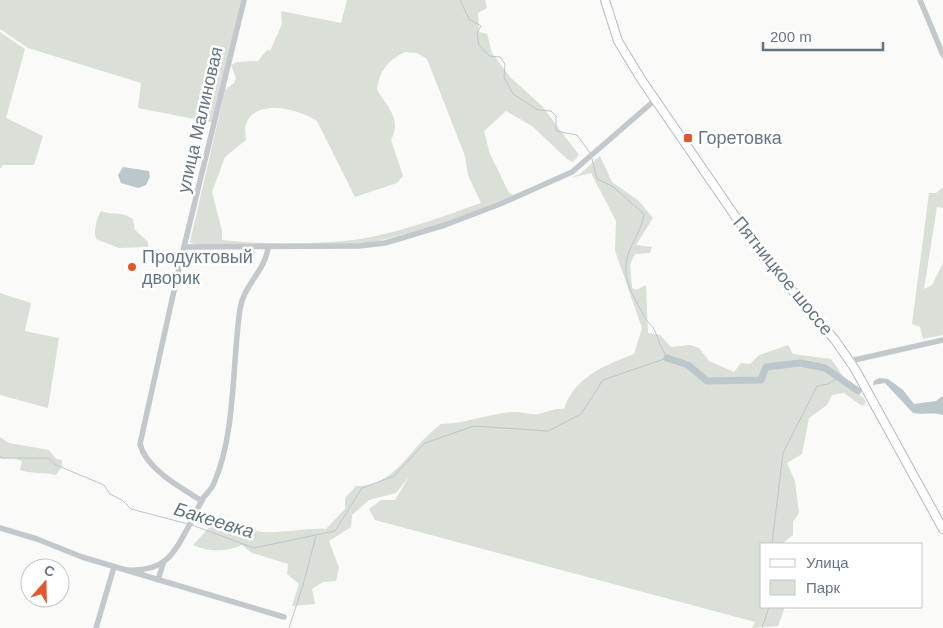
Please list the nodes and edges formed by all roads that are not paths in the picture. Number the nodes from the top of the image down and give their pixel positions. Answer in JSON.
{"nodes":[{"id":1,"x":244,"y":0,"type":"edge"},
{"id":2,"x":605,"y":0,"type":"edge"},
{"id":3,"x":920,"y":0,"type":"edge"},
{"id":4,"x":943,"y":56,"type":"edge"},
{"id":5,"x":654,"y":100,"type":"junction"},
{"id":6,"x":186,"y":247,"type":"junction"},
{"id":7,"x":268,"y":248,"type":"junction"},
{"id":8,"x":943,"y":340,"type":"edge"},
{"id":9,"x":850,"y":361,"type":"junction"},
{"id":10,"x":202,"y":501,"type":"junction"},
{"id":11,"x":0,"y":528,"type":"edge"},
{"id":12,"x":943,"y":529,"type":"edge"},
{"id":13,"x":162,"y":564,"type":"junction"},
{"id":14,"x":114,"y":567,"type":"junction"},
{"id":15,"x":127,"y":570,"type":"junction"},
{"id":16,"x":158,"y":580,"type":"junction"},
{"id":17,"x":284,"y":617,"type":"dead end"},
{"id":18,"x":96,"y":628,"type":"edge"}],
"edges":[{"from":1,"to":6,"type":"street","name":"улица Малиновая"},
{"from":2,"to":5,"type":"main road","name":"Пятницкое шоссе"},
{"from":3,"to":4,"type":"street"},
{"from":5,"to":7,"type":"street"},
{"from":5,"to":9,"type":"main road","name":"Пятницкое шоссе"},
{"from":6,"to":7,"type":"street"},
{"from":6,"to":10,"type":"street","name":"улица Малиновая"},
{"from":7,"to":10,"type":"street"},
{"from":8,"to":9,"type":"street"},
{"from":9,"to":12,"type":"main road","name":"Пятницкое шоссе"},
{"from":10,"to":13,"type":"street"},
{"from":11,"to":14,"type":"street"},
{"from":13,"to":15,"type":"street"},
{"from":13,"to":16,"type":"street"},
{"from":14,"to":15,"type":"street"},
{"from":14,"to":18,"type":"street"},
{"from":15,"to":16,"type":"street"},
{"from":16,"to":17,"type":"street"}]}
